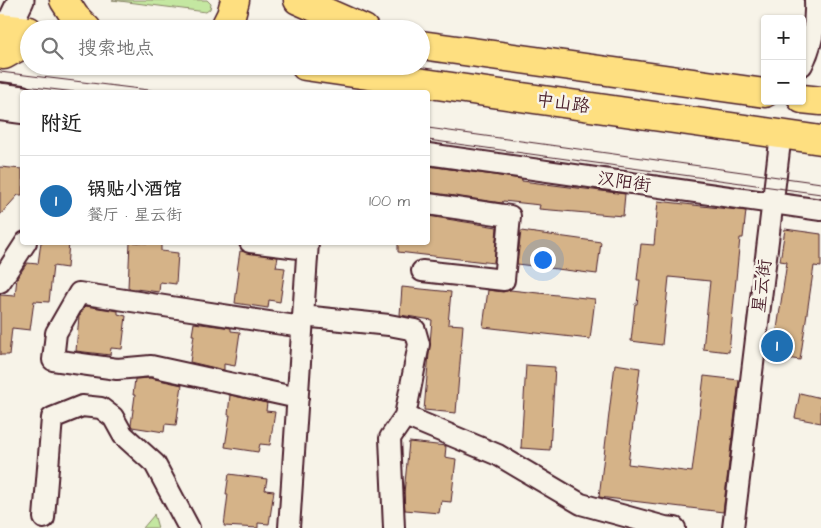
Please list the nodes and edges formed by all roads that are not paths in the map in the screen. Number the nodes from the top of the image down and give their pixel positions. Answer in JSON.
{"nodes":[{"id":1,"x":21,"y":0,"type":"edge"},
{"id":2,"x":64,"y":0,"type":"edge"},
{"id":3,"x":234,"y":0,"type":"edge"},
{"id":4,"x":298,"y":0,"type":"edge"},
{"id":5,"x":815,"y":0,"type":"edge"},
{"id":6,"x":78,"y":20,"type":"edge"},
{"id":7,"x":228,"y":20,"type":"edge"},
{"id":8,"x":344,"y":20,"type":"edge"},
{"id":9,"x":12,"y":41,"type":"edge"},
{"id":10,"x":430,"y":46,"type":"edge"},
{"id":11,"x":804,"y":60,"type":"edge"},
{"id":12,"x":368,"y":75,"type":"edge"},
{"id":13,"x":761,"y":92,"type":"edge"},
{"id":14,"x":0,"y":93,"type":"edge"},
{"id":15,"x":20,"y":96,"type":"edge"},
{"id":16,"x":806,"y":99,"type":"edge"},
{"id":17,"x":821,"y":101,"type":"edge"},
{"id":18,"x":0,"y":110,"type":"edge"},
{"id":19,"x":20,"y":113,"type":"edge"},
{"id":20,"x":781,"y":134,"type":"junction"},
{"id":21,"x":821,"y":140,"type":"edge"},
{"id":22,"x":430,"y":154,"type":"edge"},
{"id":23,"x":773,"y":203,"type":"junction"},
{"id":24,"x":430,"y":204,"type":"edge"},
{"id":25,"x":821,"y":210,"type":"edge"},
{"id":26,"x":24,"y":245,"type":"edge"},
{"id":27,"x":294,"y":245,"type":"edge"},
{"id":28,"x":308,"y":246,"type":"edge"},
{"id":29,"x":422,"y":271,"type":"dead end"},
{"id":30,"x":0,"y":282,"type":"edge"},
{"id":31,"x":302,"y":322,"type":"junction"},
{"id":32,"x":298,"y":398,"type":"junction"},
{"id":33,"x":406,"y":416,"type":"junction"},
{"id":34,"x":44,"y":518,"type":"dead end"},
{"id":35,"x":189,"y":528,"type":"edge"},
{"id":36,"x":289,"y":528,"type":"edge"},
{"id":37,"x":394,"y":528,"type":"edge"},
{"id":38,"x":675,"y":528,"type":"edge"},
{"id":39,"x":733,"y":528,"type":"edge"}],
"edges":[{"from":1,"to":9,"type":"street"},
{"from":2,"to":6,"type":"highway"},
{"from":3,"to":7,"type":"highway"},
{"from":4,"to":8,"type":"highway"},
{"from":5,"to":11,"type":"street"},
{"from":10,"to":13,"type":"highway"},
{"from":12,"to":20,"type":"highway","name":"中山路"},
{"from":14,"to":15,"type":"street"},
{"from":16,"to":17,"type":"highway"},
{"from":18,"to":19,"type":"street"},
{"from":20,"to":21,"type":"highway","name":"中山路"},
{"from":20,"to":23,"type":"street","name":"星云街"},
{"from":22,"to":23,"type":"street","name":"汉阳街"},
{"from":23,"to":25,"type":"street","name":"汉阳街"},
{"from":23,"to":39,"type":"street","name":"星云街"},
{"from":24,"to":29,"type":"street"},
{"from":26,"to":30,"type":"street"},
{"from":27,"to":28,"type":"street"},
{"from":28,"to":31,"type":"street"},
{"from":31,"to":32,"type":"street"},
{"from":31,"to":32,"type":"street"},
{"from":31,"to":33,"type":"street"},
{"from":32,"to":36,"type":"street"},
{"from":33,"to":37,"type":"street"},
{"from":33,"to":38,"type":"street"},
{"from":34,"to":35,"type":"street"}]}
